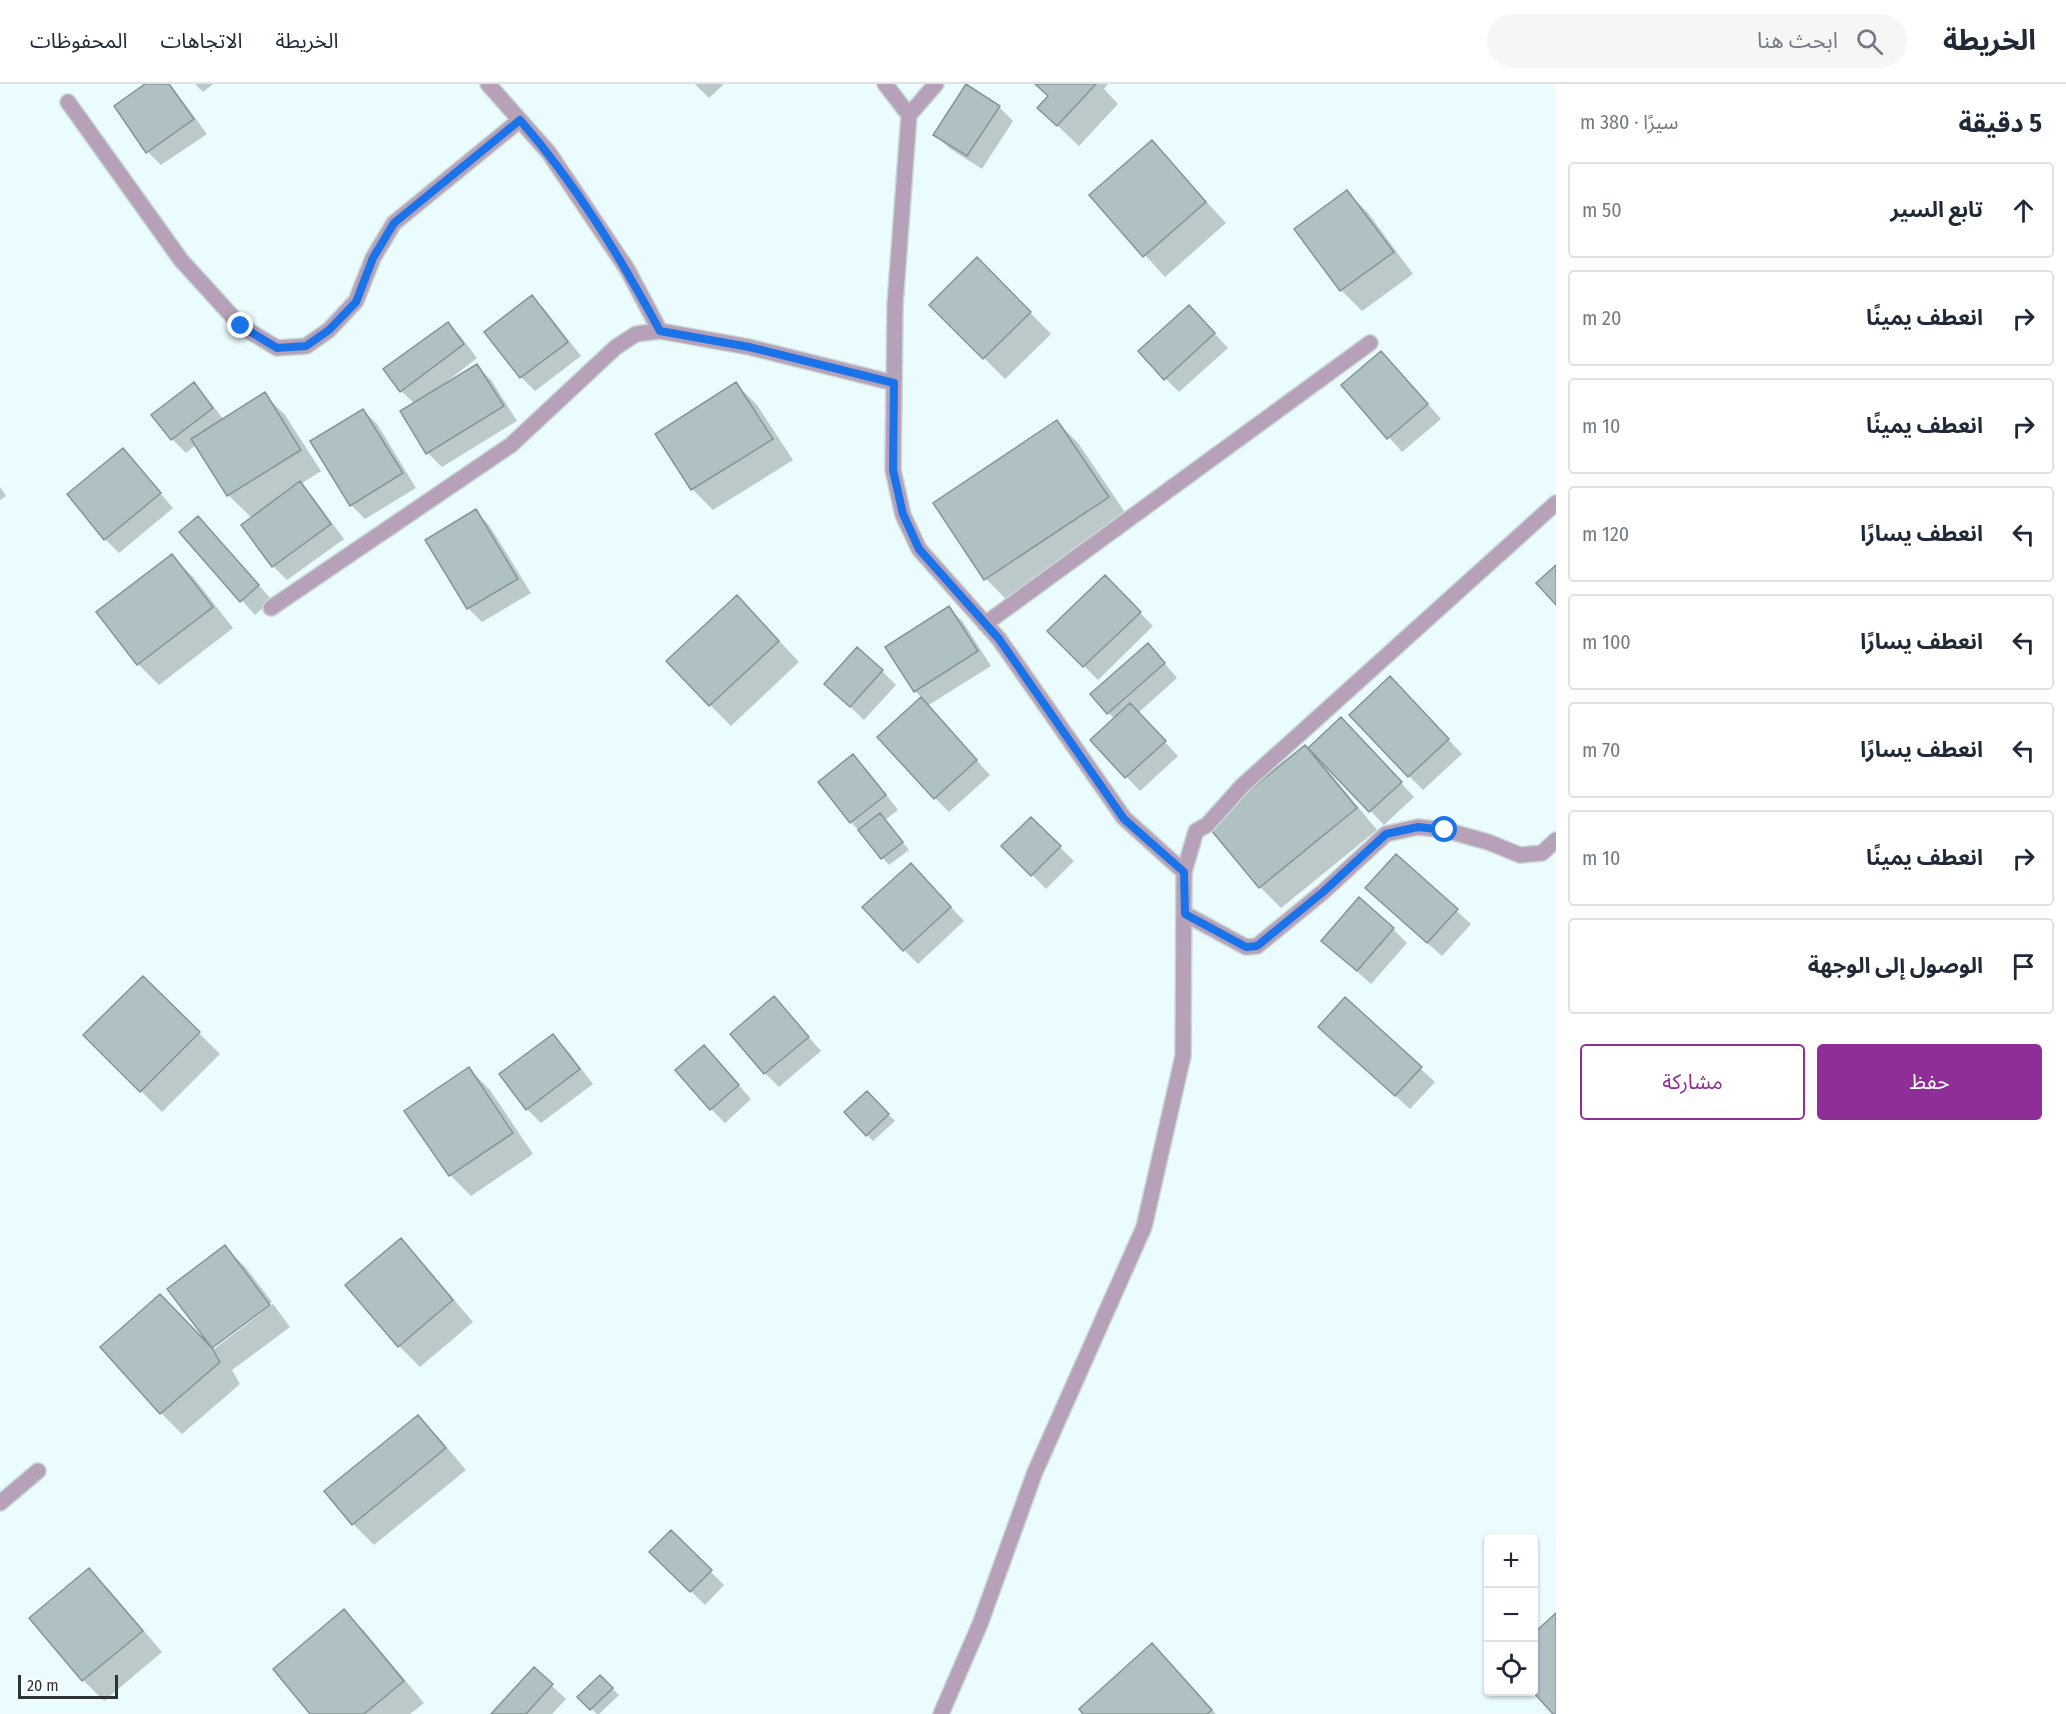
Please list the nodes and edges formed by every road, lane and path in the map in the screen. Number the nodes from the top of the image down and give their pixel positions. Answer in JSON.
{"nodes":[{"id":1,"x":488,"y":84,"type":"edge"},
{"id":2,"x":885,"y":84,"type":"edge"},
{"id":3,"x":936,"y":84,"type":"edge"},
{"id":4,"x":68,"y":102,"type":"dead end"},
{"id":5,"x":909,"y":115,"type":"junction"},
{"id":6,"x":520,"y":120,"type":"junction"},
{"id":7,"x":660,"y":331,"type":"junction"},
{"id":8,"x":1370,"y":343,"type":"dead end"},
{"id":9,"x":894,"y":383,"type":"junction"},
{"id":10,"x":1556,"y":503,"type":"edge"},
{"id":11,"x":271,"y":608,"type":"dead end"},
{"id":12,"x":985,"y":624,"type":"junction"},
{"id":13,"x":1556,"y":840,"type":"edge"},
{"id":14,"x":1184,"y":872,"type":"junction"},
{"id":15,"x":1185,"y":914,"type":"junction"},
{"id":16,"x":38,"y":1471,"type":"dead end"},
{"id":17,"x":0,"y":1503,"type":"edge"},
{"id":18,"x":941,"y":1714,"type":"edge"}],
"edges":[{"from":1,"to":6,"type":"street"},
{"from":2,"to":5,"type":"street"},
{"from":3,"to":5,"type":"street"},
{"from":4,"to":6,"type":"street"},
{"from":5,"to":9,"type":"street"},
{"from":6,"to":7,"type":"street"},
{"from":7,"to":9,"type":"street"},
{"from":7,"to":11,"type":"street"},
{"from":8,"to":12,"type":"street"},
{"from":9,"to":12,"type":"street"},
{"from":10,"to":14,"type":"street"},
{"from":12,"to":14,"type":"street"},
{"from":13,"to":15,"type":"street"},
{"from":14,"to":15,"type":"street"},
{"from":15,"to":18,"type":"street"},
{"from":16,"to":17,"type":"street"}]}
